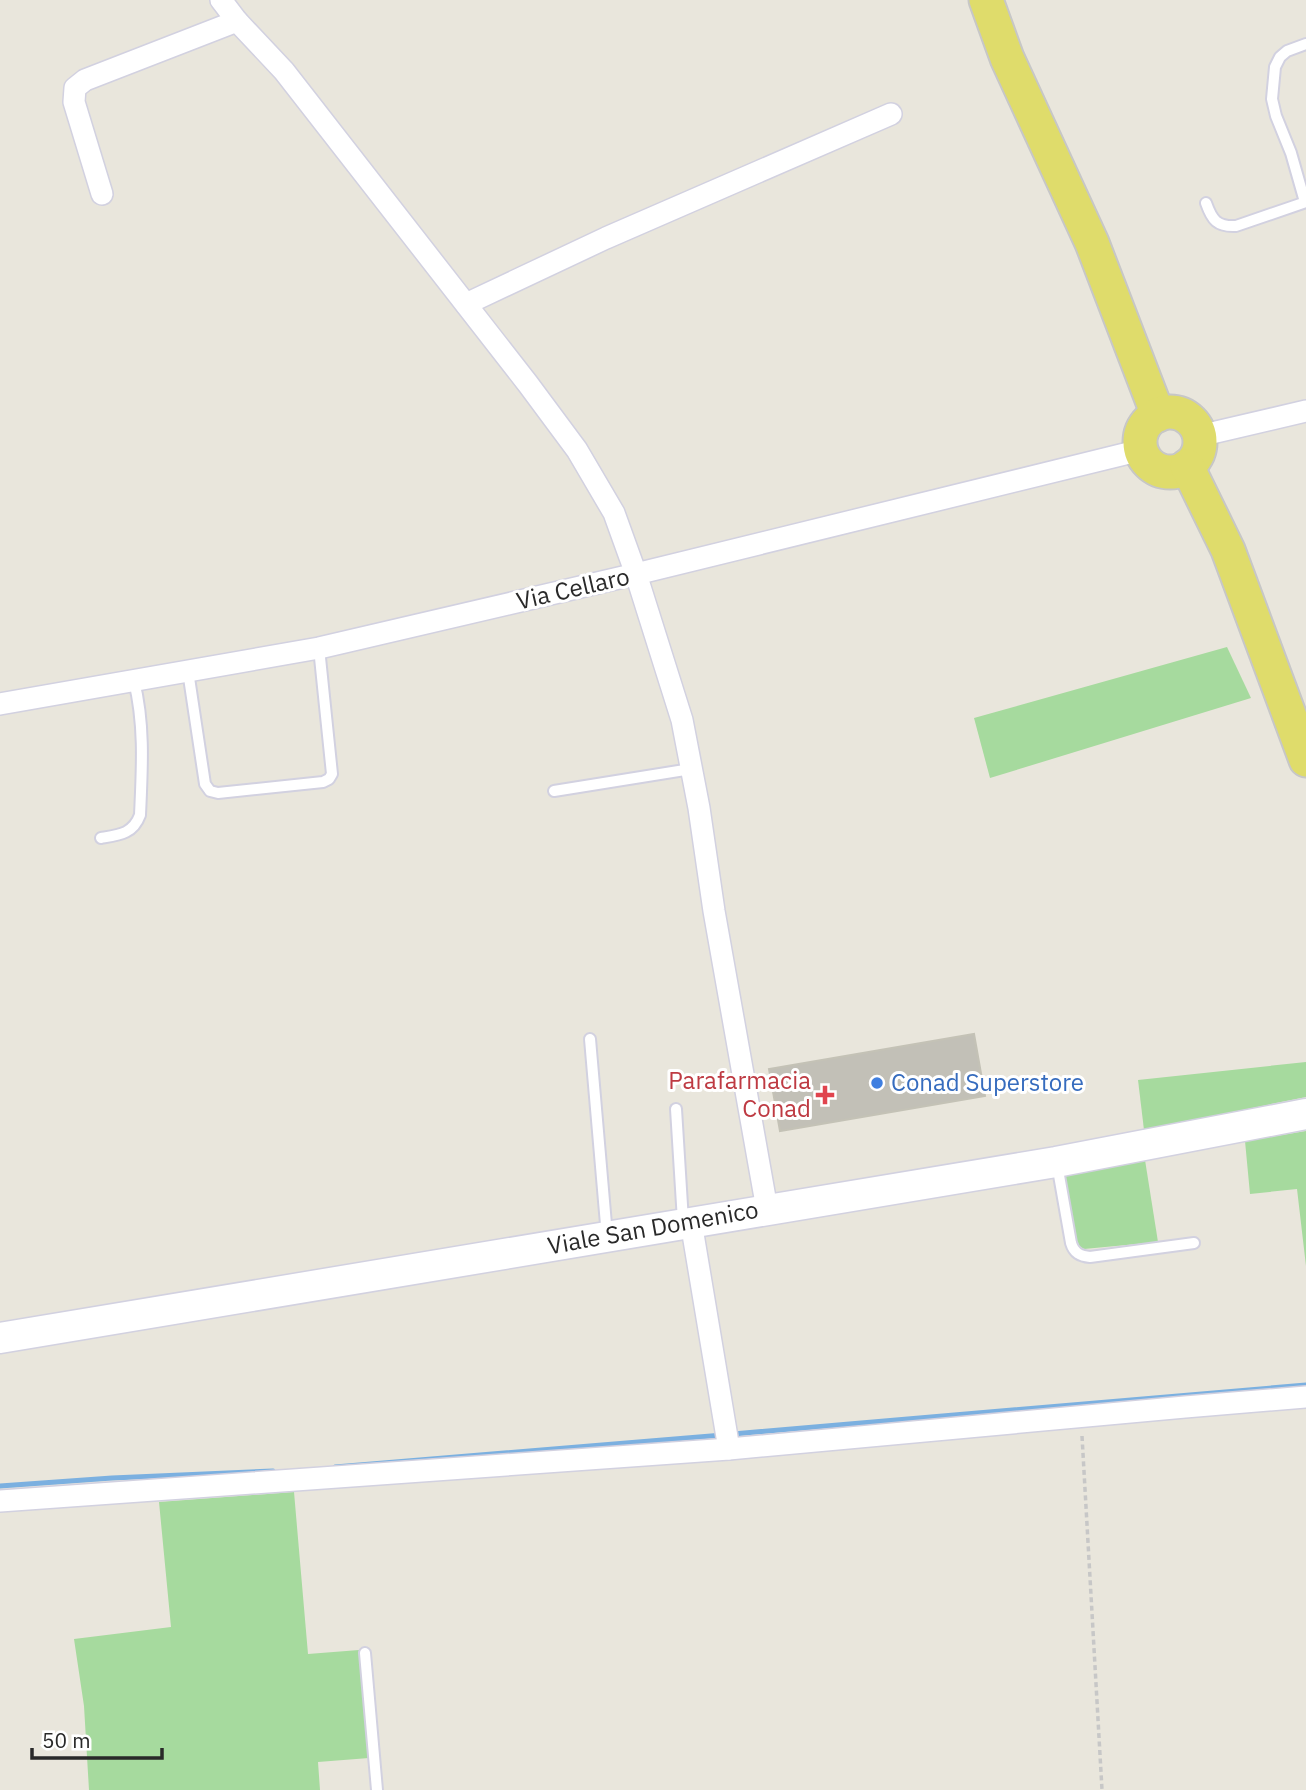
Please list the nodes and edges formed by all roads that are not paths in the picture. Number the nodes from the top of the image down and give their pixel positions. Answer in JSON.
{"nodes":[{"id":1,"x":221,"y":0,"type":"edge"},
{"id":2,"x":986,"y":0,"type":"edge"},
{"id":3,"x":237,"y":21,"type":"junction"},
{"id":4,"x":1306,"y":44,"type":"edge"},
{"id":5,"x":891,"y":114,"type":"dead end"},
{"id":6,"x":102,"y":194,"type":"dead end"},
{"id":7,"x":1306,"y":202,"type":"edge"},
{"id":8,"x":1206,"y":203,"type":"dead end"},
{"id":9,"x":466,"y":304,"type":"junction"},
{"id":10,"x":1306,"y":411,"type":"edge"},
{"id":11,"x":1158,"y":415,"type":"junction"},
{"id":12,"x":1199,"y":436,"type":"junction"},
{"id":13,"x":1141,"y":450,"type":"junction"},
{"id":14,"x":1187,"y":466,"type":"junction"},
{"id":15,"x":636,"y":574,"type":"junction"},
{"id":16,"x":319,"y":648,"type":"junction"},
{"id":17,"x":188,"y":671,"type":"junction"},
{"id":18,"x":134,"y":681,"type":"junction"},
{"id":19,"x":0,"y":704,"type":"edge"},
{"id":20,"x":1306,"y":760,"type":"edge"},
{"id":21,"x":691,"y":769,"type":"junction"},
{"id":22,"x":554,"y":791,"type":"dead end"},
{"id":23,"x":101,"y":838,"type":"dead end"},
{"id":24,"x":590,"y":1039,"type":"dead end"},
{"id":25,"x":676,"y":1109,"type":"dead end"},
{"id":26,"x":1306,"y":1114,"type":"edge"},
{"id":27,"x":1056,"y":1162,"type":"junction"},
{"id":28,"x":767,"y":1209,"type":"junction"},
{"id":29,"x":687,"y":1222,"type":"junction"},
{"id":30,"x":607,"y":1236,"type":"junction"},
{"id":31,"x":1194,"y":1243,"type":"dead end"},
{"id":32,"x":0,"y":1338,"type":"edge"},
{"id":33,"x":1306,"y":1397,"type":"edge"},
{"id":34,"x":727,"y":1438,"type":"junction"},
{"id":35,"x":0,"y":1501,"type":"edge"},
{"id":36,"x":365,"y":1653,"type":"dead end"},
{"id":37,"x":377,"y":1790,"type":"edge"}],
"edges":[{"from":1,"to":3,"type":"street"},
{"from":2,"to":11,"type":"main road"},
{"from":3,"to":6,"type":"street"},
{"from":3,"to":9,"type":"street"},
{"from":4,"to":7,"type":"lane"},
{"from":5,"to":9,"type":"street"},
{"from":7,"to":8,"type":"lane"},
{"from":9,"to":15,"type":"street"},
{"from":10,"to":12,"type":"street"},
{"from":11,"to":12,"type":"main road"},
{"from":11,"to":13,"type":"main road"},
{"from":12,"to":14,"type":"main road"},
{"from":13,"to":14,"type":"main road"},
{"from":13,"to":15,"type":"street","name":"Via Cellaro"},
{"from":14,"to":20,"type":"main road"},
{"from":15,"to":16,"type":"street","name":"Via Cellaro"},
{"from":15,"to":21,"type":"street"},
{"from":16,"to":17,"type":"street","name":"Via Cellaro"},
{"from":16,"to":17,"type":"lane"},
{"from":17,"to":18,"type":"street","name":"Via Cellaro"},
{"from":18,"to":19,"type":"street","name":"Via Cellaro"},
{"from":18,"to":23,"type":"lane"},
{"from":21,"to":22,"type":"lane"},
{"from":21,"to":28,"type":"street"},
{"from":24,"to":30,"type":"lane"},
{"from":25,"to":29,"type":"lane"},
{"from":26,"to":27,"type":"main road","name":"Viale San Domenico"},
{"from":27,"to":28,"type":"main road","name":"Viale San Domenico"},
{"from":27,"to":31,"type":"lane"},
{"from":28,"to":29,"type":"main road","name":"Viale San Domenico"},
{"from":29,"to":30,"type":"main road","name":"Viale San Domenico"},
{"from":29,"to":34,"type":"street"},
{"from":30,"to":32,"type":"main road","name":"Viale San Domenico"},
{"from":33,"to":34,"type":"street"},
{"from":34,"to":35,"type":"street"},
{"from":36,"to":37,"type":"lane"}]}
